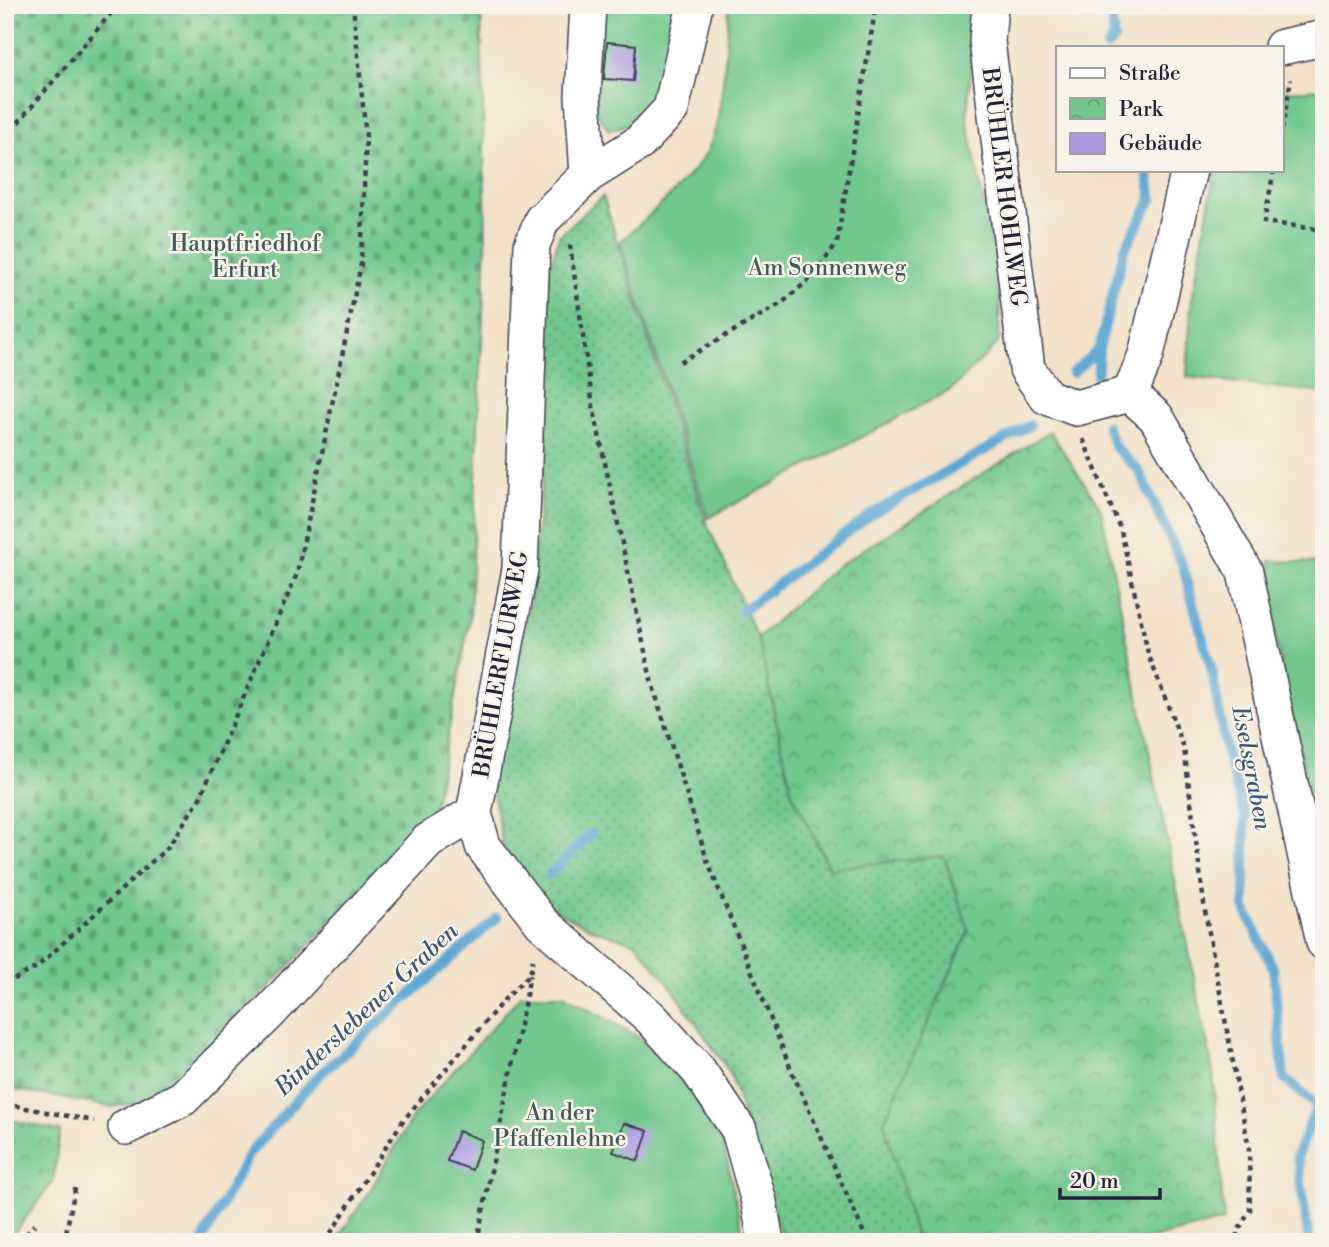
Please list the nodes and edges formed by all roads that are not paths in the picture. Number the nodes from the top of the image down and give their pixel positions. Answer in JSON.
{"nodes":[{"id":1,"x":589,"y":5,"type":"edge"},
{"id":2,"x":695,"y":5,"type":"edge"},
{"id":3,"x":990,"y":5,"type":"edge"},
{"id":4,"x":1189,"y":172,"type":"edge"},
{"id":5,"x":588,"y":175,"type":"junction"},
{"id":6,"x":1130,"y":394,"type":"junction"},
{"id":7,"x":474,"y":813,"type":"junction"},
{"id":8,"x":1324,"y":942,"type":"edge"},
{"id":9,"x":126,"y":1127,"type":"road end"},
{"id":10,"x":766,"y":1242,"type":"edge"}],
"edges":[{"from":1,"to":5,"type":"street"},
{"from":2,"to":5,"type":"street","name":"BRÜHLERFLURWEG"},
{"from":3,"to":6,"type":"street","name":"BRÜHLER HOHLWEG"},
{"from":4,"to":6,"type":"street"},
{"from":5,"to":7,"type":"street","name":"BRÜHLERFLURWEG"},
{"from":6,"to":8,"type":"street"},
{"from":7,"to":9,"type":"street"},
{"from":7,"to":10,"type":"street","name":"BRÜHLERFLURWEG"}]}
